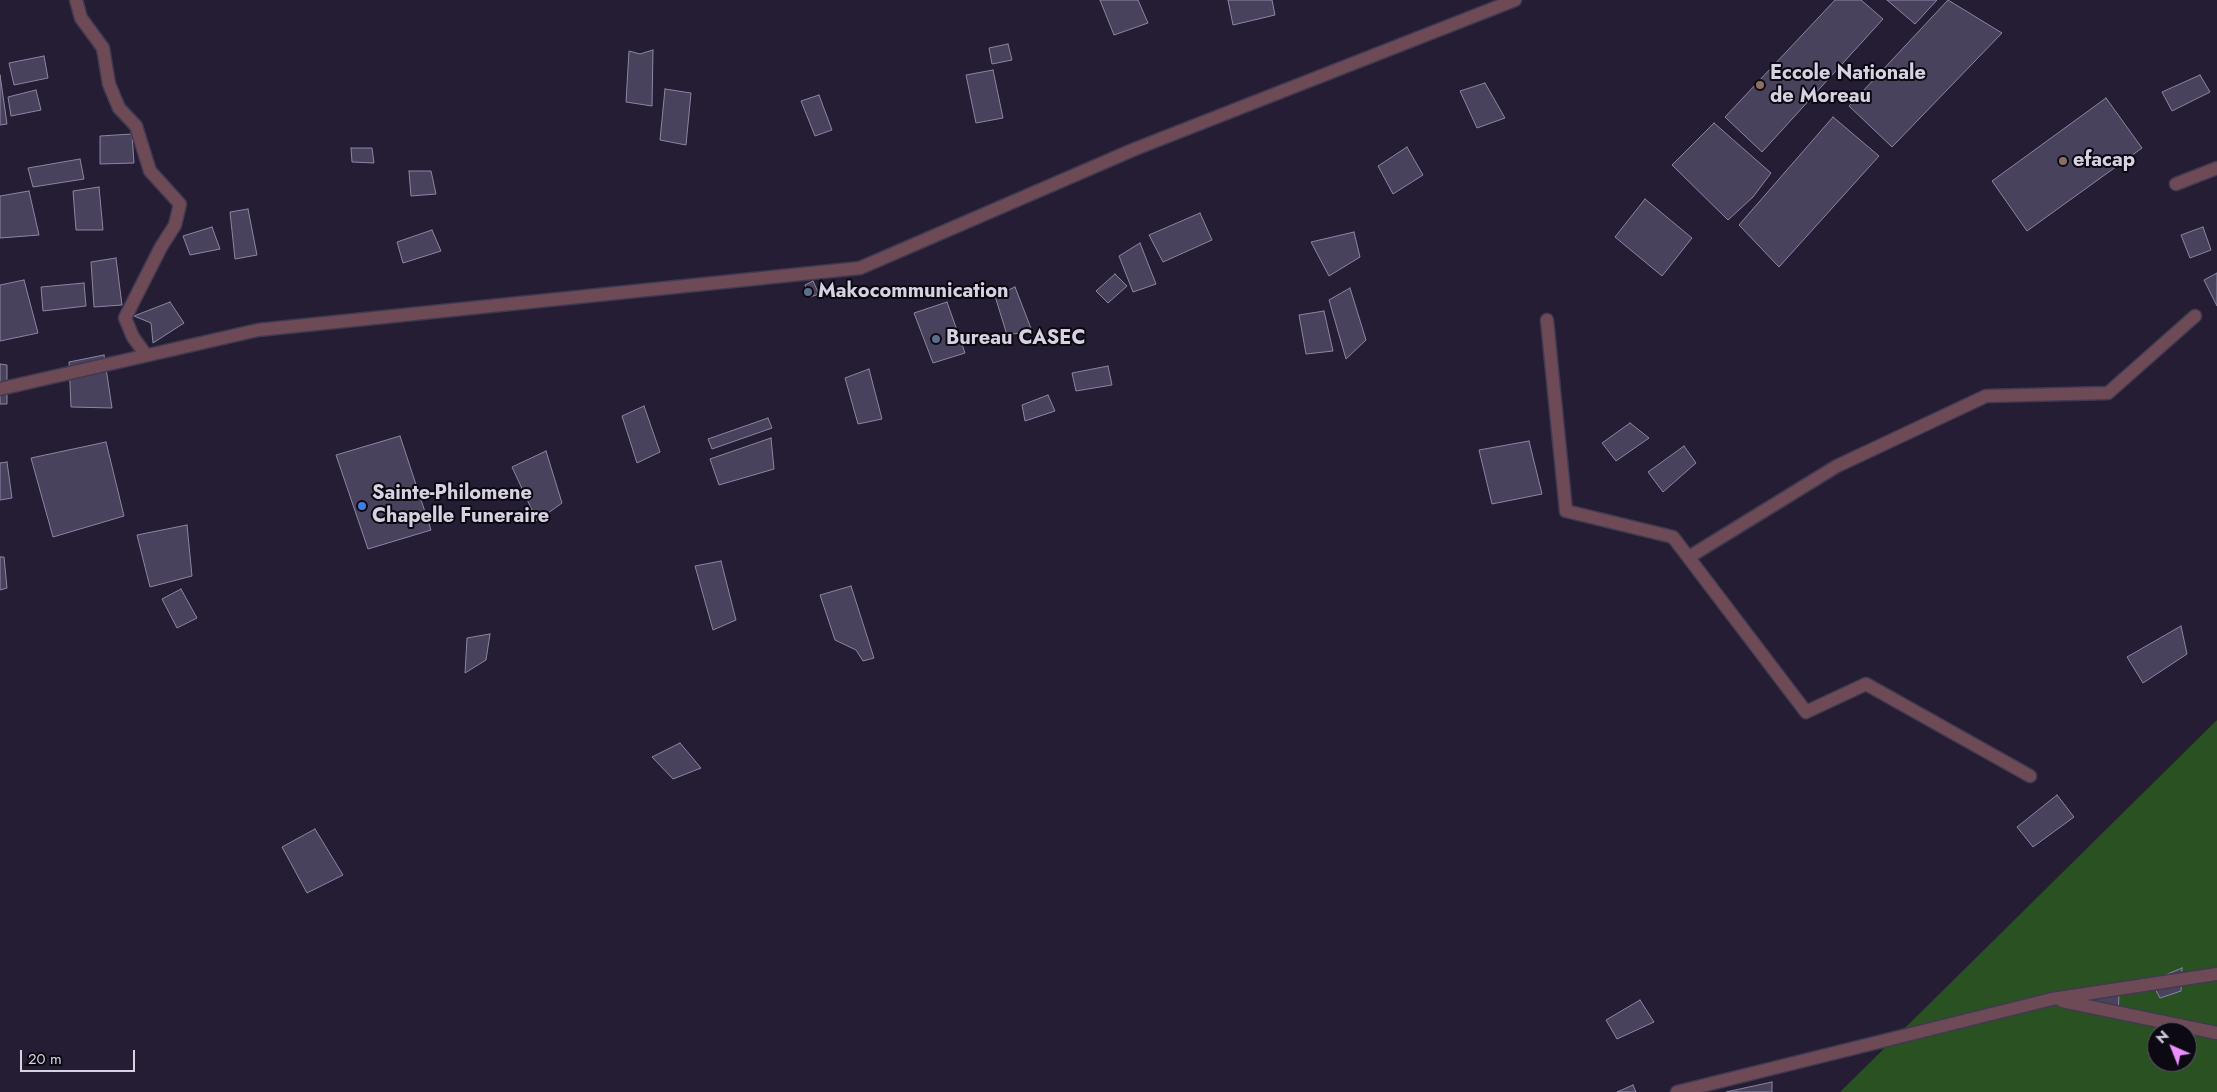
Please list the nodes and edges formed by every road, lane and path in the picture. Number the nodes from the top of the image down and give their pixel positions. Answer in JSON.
{"nodes":[{"id":1,"x":76,"y":0,"type":"edge"},
{"id":2,"x":1515,"y":0,"type":"edge"},
{"id":3,"x":2217,"y":168,"type":"edge"},
{"id":4,"x":2176,"y":184,"type":"dead end"},
{"id":5,"x":2194,"y":316,"type":"dead end"},
{"id":6,"x":1546,"y":320,"type":"dead end"},
{"id":7,"x":146,"y":355,"type":"junction"},
{"id":8,"x":0,"y":389,"type":"edge"},
{"id":9,"x":1689,"y":557,"type":"junction"},
{"id":10,"x":2030,"y":776,"type":"dead end"},
{"id":11,"x":2217,"y":974,"type":"edge"},
{"id":12,"x":2052,"y":999,"type":"junction"},
{"id":13,"x":2217,"y":1033,"type":"edge"},
{"id":14,"x":1677,"y":1092,"type":"edge"}],
"edges":[{"from":1,"to":7,"type":"street"},
{"from":2,"to":7,"type":"street"},
{"from":3,"to":4,"type":"street"},
{"from":5,"to":9,"type":"street"},
{"from":6,"to":9,"type":"street"},
{"from":7,"to":8,"type":"street"},
{"from":9,"to":10,"type":"street"},
{"from":11,"to":12,"type":"street"},
{"from":12,"to":13,"type":"street"},
{"from":12,"to":14,"type":"street"}]}
